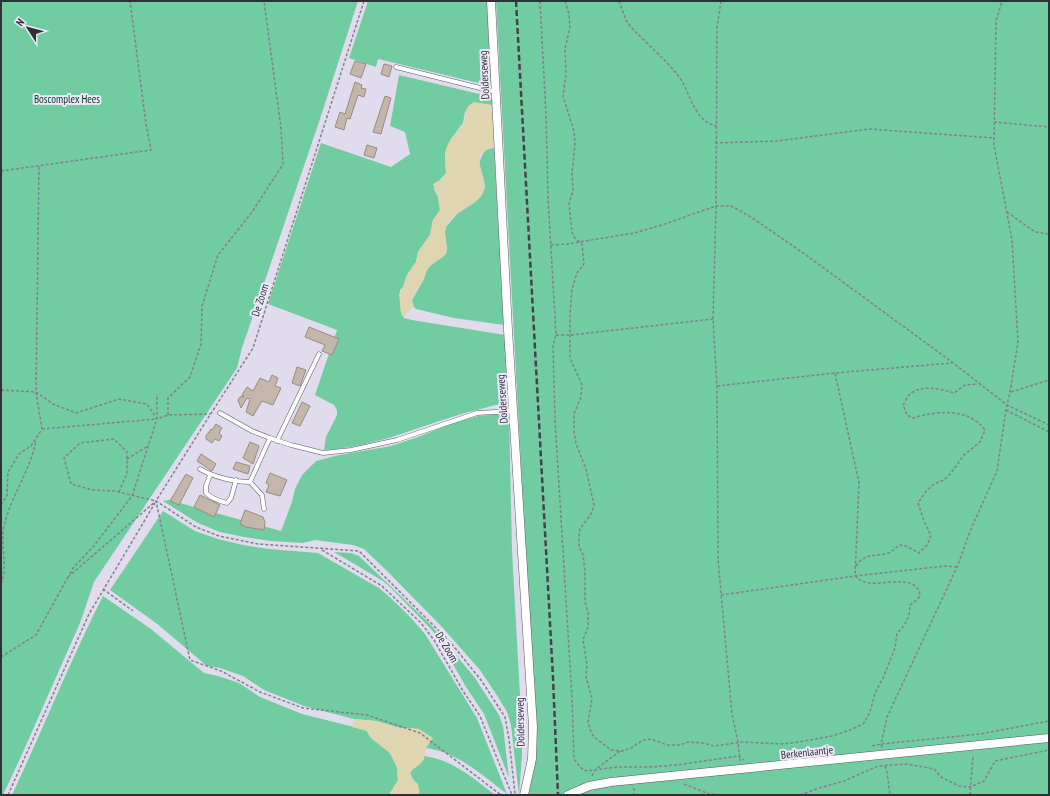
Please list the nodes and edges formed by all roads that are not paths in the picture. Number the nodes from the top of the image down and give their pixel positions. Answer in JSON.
{"nodes":[{"id":1,"x":491,"y":1,"type":"edge"},
{"id":2,"x":396,"y":67,"type":"dead end"},
{"id":3,"x":496,"y":92,"type":"junction"},
{"id":4,"x":319,"y":354,"type":"dead end"},
{"id":5,"x":514,"y":411,"type":"junction"},
{"id":6,"x":220,"y":414,"type":"dead end"},
{"id":7,"x":270,"y":438,"type":"junction"},
{"id":8,"x":277,"y":441,"type":"junction"},
{"id":9,"x":200,"y":469,"type":"dead end"},
{"id":10,"x":210,"y":475,"type":"junction"},
{"id":11,"x":236,"y":480,"type":"junction"},
{"id":12,"x":250,"y":482,"type":"junction"},
{"id":13,"x":264,"y":509,"type":"dead end"},
{"id":14,"x":1049,"y":738,"type":"edge"},
{"id":15,"x":524,"y":795,"type":"edge"},
{"id":16,"x":568,"y":795,"type":"edge"}],
"edges":[{"from":1,"to":3,"type":"street","name":"Dolderseweg"},
{"from":2,"to":3,"type":"lane"},
{"from":3,"to":5,"type":"street","name":"Dolderseweg"},
{"from":4,"to":8,"type":"lane"},
{"from":5,"to":8,"type":"lane"},
{"from":5,"to":15,"type":"street","name":"Dolderseweg"},
{"from":6,"to":7,"type":"lane"},
{"from":7,"to":8,"type":"lane"},
{"from":7,"to":12,"type":"lane"},
{"from":9,"to":10,"type":"lane"},
{"from":10,"to":11,"type":"lane"},
{"from":10,"to":11,"type":"lane"},
{"from":11,"to":12,"type":"lane"},
{"from":12,"to":13,"type":"lane"},
{"from":14,"to":16,"type":"street","name":"Berkenlaantje"}]}
